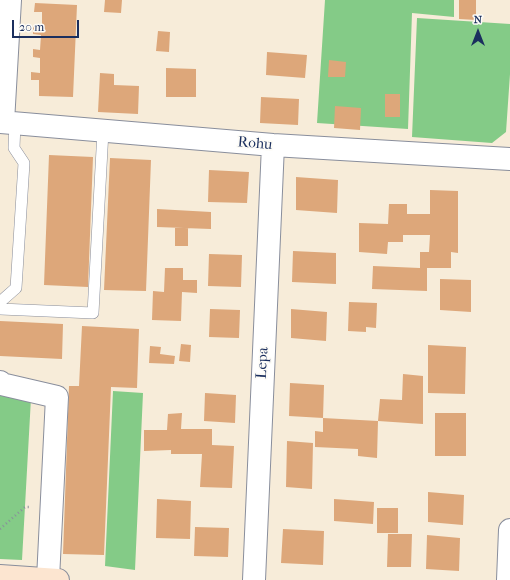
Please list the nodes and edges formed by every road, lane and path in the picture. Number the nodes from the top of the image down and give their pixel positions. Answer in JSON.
{"nodes":[{"id":1,"x":10,"y":0,"type":"edge"},
{"id":2,"x":6,"y":123,"type":"edge"},
{"id":3,"x":103,"y":131,"type":"junction"},
{"id":4,"x":273,"y":145,"type":"junction"},
{"id":5,"x":510,"y":159,"type":"edge"},
{"id":6,"x":0,"y":302,"type":"edge"},
{"id":7,"x":0,"y":309,"type":"edge"},
{"id":8,"x":0,"y":382,"type":"edge"},
{"id":9,"x":52,"y":508,"type":"junction"},
{"id":10,"x":0,"y":529,"type":"edge"},
{"id":11,"x":510,"y":530,"type":"edge"},
{"id":12,"x":0,"y":576,"type":"edge"},
{"id":13,"x":53,"y":580,"type":"edge"},
{"id":14,"x":254,"y":580,"type":"edge"},
{"id":15,"x":508,"y":580,"type":"edge"}],
"edges":[{"from":1,"to":2,"type":"street"},
{"from":2,"to":3,"type":"street","name":"Rohu"},
{"from":2,"to":6,"type":"lane"},
{"from":3,"to":4,"type":"street","name":"Rohu"},
{"from":3,"to":7,"type":"lane"},
{"from":4,"to":5,"type":"street","name":"Rohu"},
{"from":4,"to":14,"type":"street","name":"Lepa"},
{"from":8,"to":9,"type":"street"},
{"from":9,"to":10,"type":"path"},
{"from":9,"to":13,"type":"street"},
{"from":11,"to":15,"type":"street"},
{"from":12,"to":13,"type":"street"}]}
